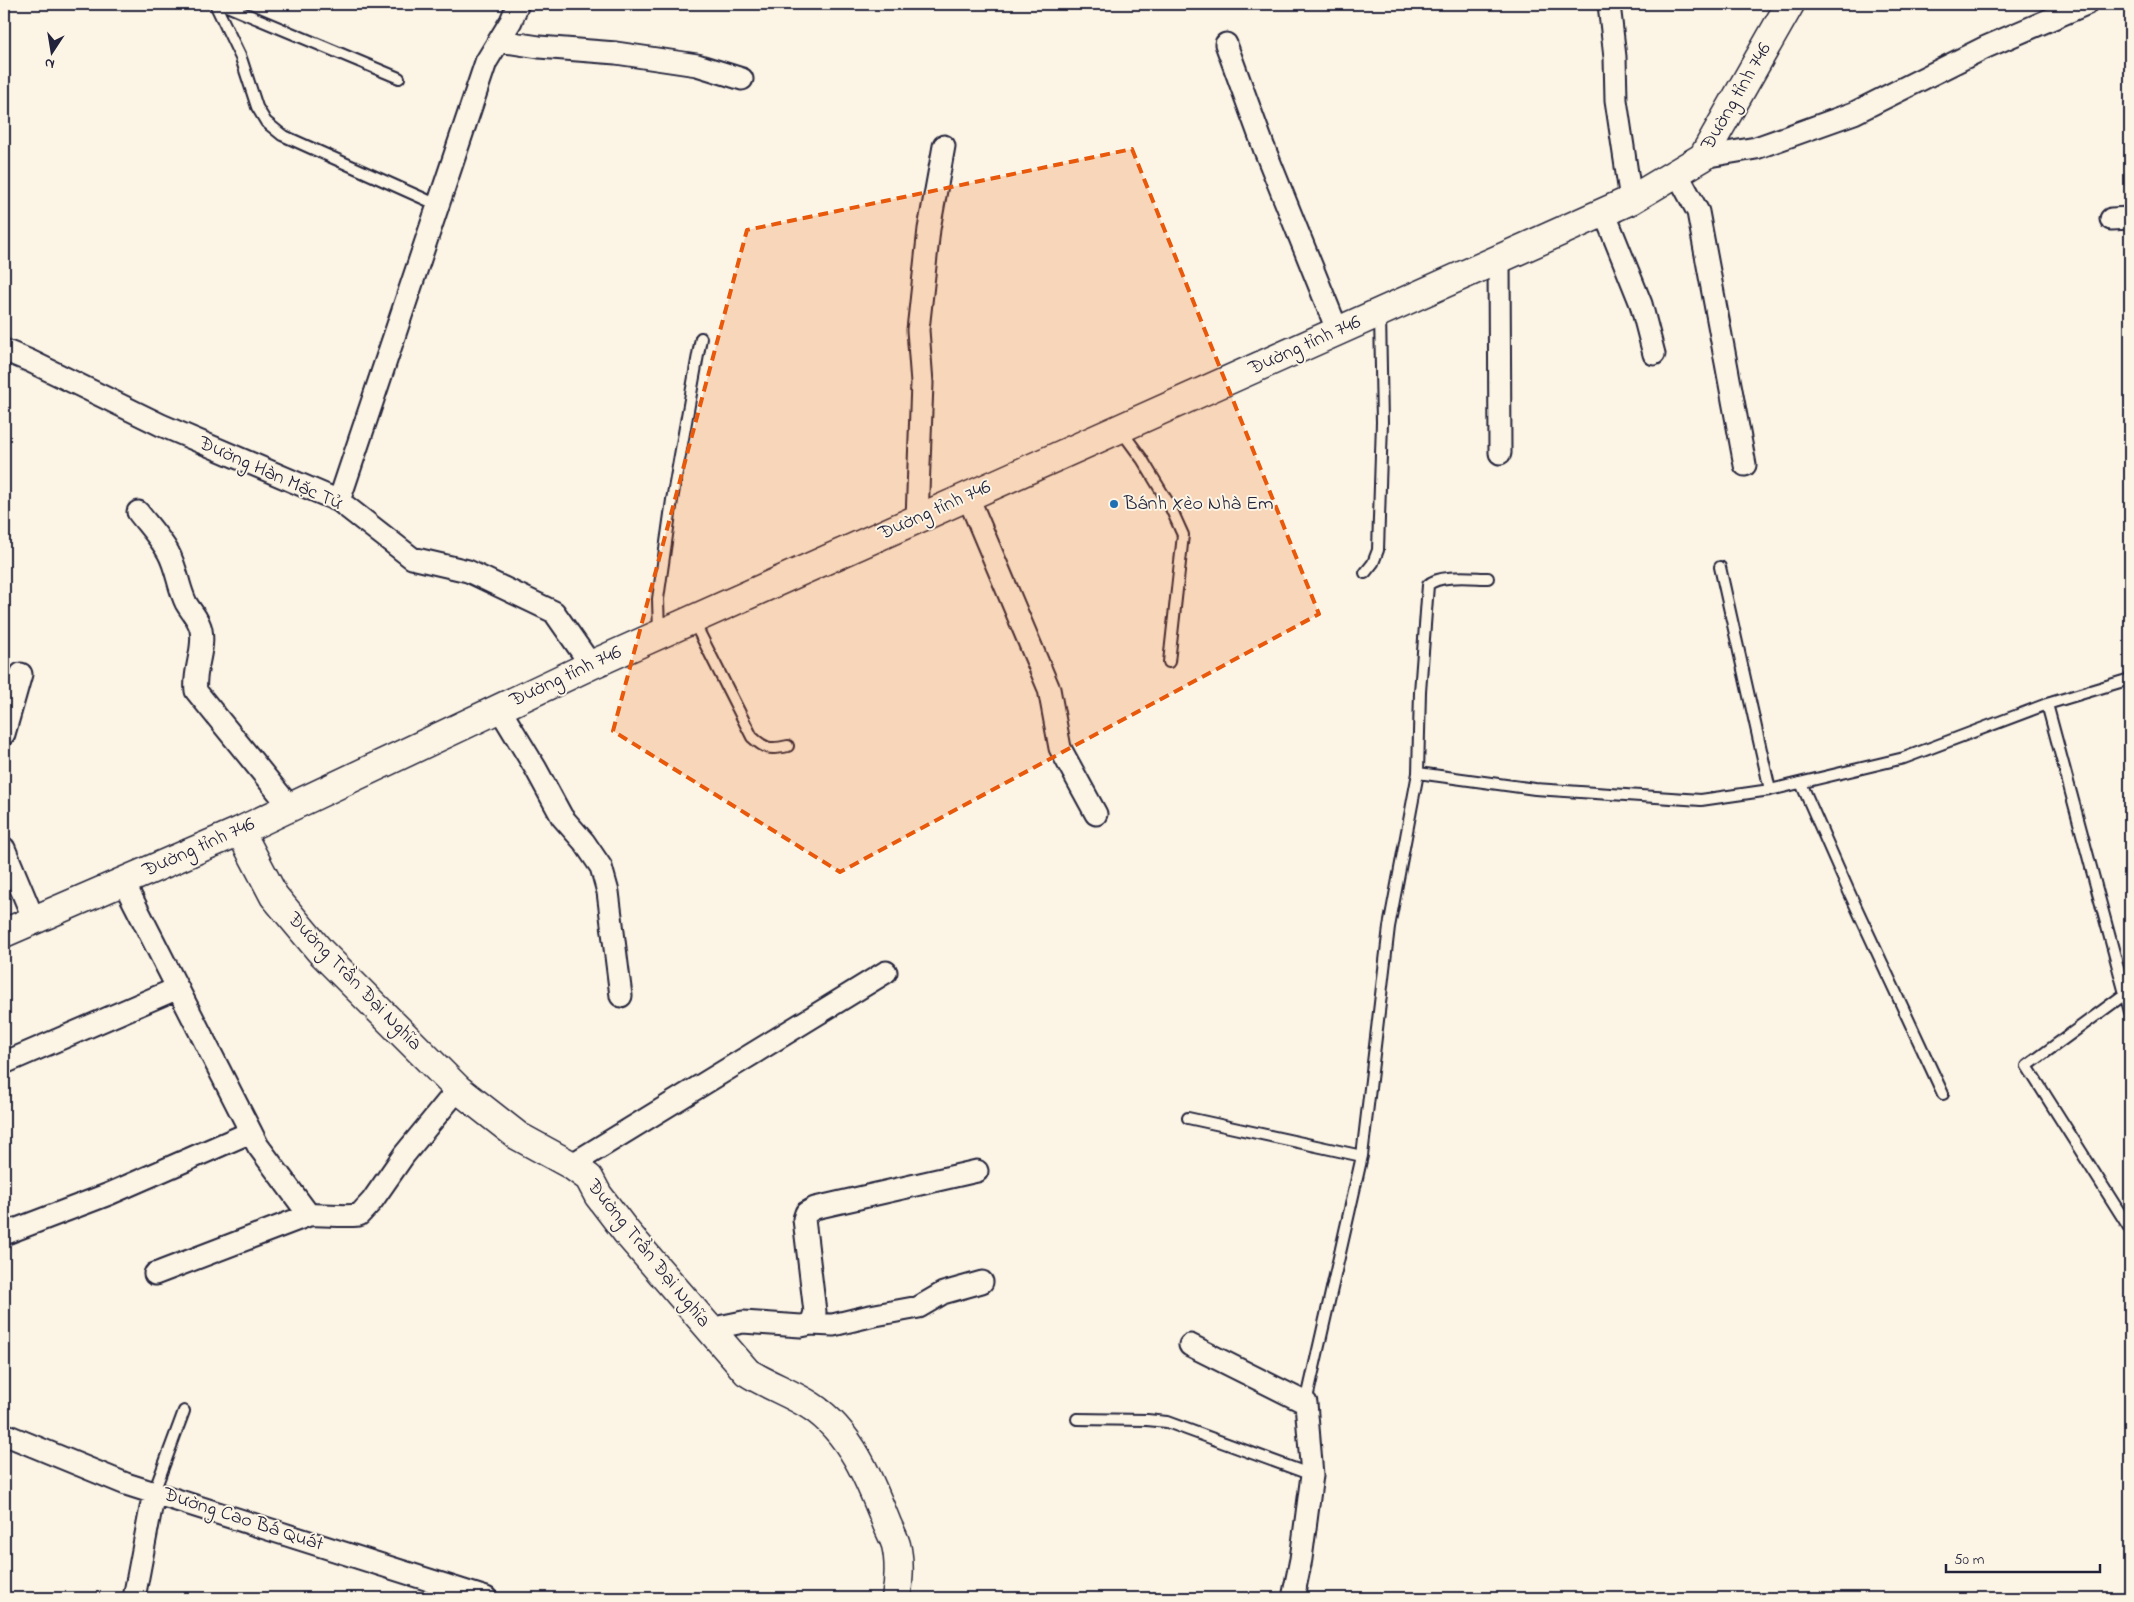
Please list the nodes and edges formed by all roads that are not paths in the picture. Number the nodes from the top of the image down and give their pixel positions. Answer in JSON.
{"nodes":[{"id":1,"x":215,"y":4,"type":"edge"},
{"id":2,"x":222,"y":4,"type":"edge"},
{"id":3,"x":1609,"y":4,"type":"edge"},
{"id":4,"x":1790,"y":4,"type":"edge"},
{"id":5,"x":2086,"y":4,"type":"edge"},
{"id":6,"x":511,"y":6,"type":"edge"},
{"id":7,"x":499,"y":41,"type":"junction"},
{"id":8,"x":1226,"y":44,"type":"dead end"},
{"id":9,"x":399,"y":78,"type":"dead end"},
{"id":10,"x":742,"y":79,"type":"dead end"},
{"id":11,"x":944,"y":146,"type":"dead end"},
{"id":12,"x":1703,"y":157,"type":"junction"},
{"id":13,"x":1677,"y":173,"type":"junction"},
{"id":14,"x":1631,"y":200,"type":"junction"},
{"id":15,"x":438,"y":204,"type":"junction"},
{"id":16,"x":1604,"y":212,"type":"junction"},
{"id":17,"x":1500,"y":259,"type":"junction"},
{"id":18,"x":1380,"y":313,"type":"junction"},
{"id":19,"x":1338,"y":332,"type":"junction"},
{"id":20,"x":701,"y":338,"type":"dead end"},
{"id":21,"x":4,"y":350,"type":"edge"},
{"id":22,"x":1654,"y":354,"type":"dead end"},
{"id":23,"x":1120,"y":429,"type":"junction"},
{"id":24,"x":1500,"y":453,"type":"dead end"},
{"id":25,"x":1744,"y":465,"type":"dead end"},
{"id":26,"x":968,"y":497,"type":"junction"},
{"id":27,"x":339,"y":501,"type":"junction"},
{"id":28,"x":138,"y":512,"type":"dead end"},
{"id":29,"x":917,"y":519,"type":"junction"},
{"id":30,"x":1720,"y":567,"type":"dead end"},
{"id":31,"x":1365,"y":572,"type":"dead end"},
{"id":32,"x":1488,"y":578,"type":"dead end"},
{"id":33,"x":693,"y":620,"type":"junction"},
{"id":34,"x":659,"y":635,"type":"junction"},
{"id":35,"x":1169,"y":662,"type":"dead end"},
{"id":36,"x":591,"y":665,"type":"junction"},
{"id":37,"x":20,"y":674,"type":"dead end"},
{"id":38,"x":2130,"y":679,"type":"edge"},
{"id":39,"x":2047,"y":704,"type":"junction"},
{"id":40,"x":499,"y":708,"type":"junction"},
{"id":41,"x":4,"y":734,"type":"edge"},
{"id":42,"x":788,"y":746,"type":"dead end"},
{"id":43,"x":1418,"y":773,"type":"junction"},
{"id":44,"x":1801,"y":783,"type":"junction"},
{"id":45,"x":1770,"y":790,"type":"junction"},
{"id":46,"x":290,"y":807,"type":"junction"},
{"id":47,"x":1096,"y":814,"type":"dead end"},
{"id":48,"x":240,"y":830,"type":"junction"},
{"id":49,"x":4,"y":848,"type":"edge"},
{"id":50,"x":123,"y":881,"type":"junction"},
{"id":51,"x":34,"y":920,"type":"junction"},
{"id":52,"x":4,"y":934,"type":"edge"},
{"id":53,"x":886,"y":972,"type":"dead end"},
{"id":54,"x":178,"y":988,"type":"junction"},
{"id":55,"x":2125,"y":994,"type":"junction"},
{"id":56,"x":622,"y":996,"type":"dead end"},
{"id":57,"x":2130,"y":1012,"type":"edge"},
{"id":58,"x":4,"y":1063,"type":"edge"},
{"id":59,"x":458,"y":1089,"type":"junction"},
{"id":60,"x":1943,"y":1094,"type":"dead end"},
{"id":61,"x":1188,"y":1118,"type":"dead end"},
{"id":62,"x":251,"y":1132,"type":"junction"},
{"id":63,"x":1362,"y":1156,"type":"junction"},
{"id":64,"x":572,"y":1165,"type":"junction"},
{"id":65,"x":977,"y":1171,"type":"dead end"},
{"id":66,"x":309,"y":1215,"type":"junction"},
{"id":67,"x":2130,"y":1229,"type":"edge"},
{"id":68,"x":4,"y":1234,"type":"edge"},
{"id":69,"x":155,"y":1274,"type":"dead end"},
{"id":70,"x":982,"y":1282,"type":"dead end"},
{"id":71,"x":811,"y":1324,"type":"junction"},
{"id":72,"x":708,"y":1329,"type":"junction"},
{"id":73,"x":1190,"y":1345,"type":"dead end"},
{"id":74,"x":1306,"y":1403,"type":"junction"},
{"id":75,"x":184,"y":1411,"type":"dead end"},
{"id":76,"x":1077,"y":1420,"type":"dead end"},
{"id":77,"x":4,"y":1434,"type":"edge"},
{"id":78,"x":1312,"y":1475,"type":"junction"},
{"id":79,"x":154,"y":1492,"type":"junction"},
{"id":80,"x":134,"y":1598,"type":"edge"},
{"id":81,"x":486,"y":1598,"type":"edge"},
{"id":82,"x":896,"y":1598,"type":"edge"},
{"id":83,"x":1294,"y":1598,"type":"edge"}],
"edges":[{"from":1,"to":15,"type":"lane"},
{"from":2,"to":9,"type":"lane"},
{"from":3,"to":14,"type":"street"},
{"from":4,"to":12,"type":"main road","name":"Đường tỉnh 746"},
{"from":5,"to":12,"type":"street"},
{"from":6,"to":7,"type":"street"},
{"from":7,"to":10,"type":"street"},
{"from":7,"to":15,"type":"street"},
{"from":8,"to":19,"type":"street"},
{"from":11,"to":29,"type":"street"},
{"from":12,"to":13,"type":"main road","name":"Đường tỉnh 746"},
{"from":13,"to":14,"type":"main road","name":"Đường tỉnh 746"},
{"from":13,"to":25,"type":"street"},
{"from":14,"to":16,"type":"main road","name":"Đường tỉnh 746"},
{"from":15,"to":27,"type":"street"},
{"from":16,"to":17,"type":"main road","name":"Đường tỉnh 746"},
{"from":16,"to":22,"type":"street"},
{"from":17,"to":18,"type":"main road","name":"Đường tỉnh 746"},
{"from":17,"to":24,"type":"street"},
{"from":18,"to":19,"type":"main road","name":"Đường tỉnh 746"},
{"from":18,"to":31,"type":"lane"},
{"from":19,"to":23,"type":"main road","name":"Đường tỉnh 746"},
{"from":20,"to":34,"type":"lane"},
{"from":21,"to":27,"type":"street","name":"Đường Hàn Mặc Tử"},
{"from":23,"to":26,"type":"main road","name":"Đường tỉnh 746"},
{"from":23,"to":35,"type":"lane"},
{"from":26,"to":29,"type":"main road","name":"Đường tỉnh 746"},
{"from":26,"to":47,"type":"street"},
{"from":27,"to":36,"type":"street","name":"Đường Hàn Mặc Tử"},
{"from":28,"to":46,"type":"street"},
{"from":29,"to":33,"type":"main road","name":"Đường tỉnh 746"},
{"from":30,"to":45,"type":"lane"},
{"from":32,"to":43,"type":"lane"},
{"from":33,"to":34,"type":"main road","name":"Đường tỉnh 746"},
{"from":33,"to":42,"type":"lane"},
{"from":34,"to":36,"type":"main road","name":"Đường tỉnh 746"},
{"from":36,"to":40,"type":"main road","name":"Đường tỉnh 746"},
{"from":37,"to":41,"type":"street"},
{"from":38,"to":39,"type":"lane"},
{"from":39,"to":44,"type":"lane"},
{"from":39,"to":55,"type":"lane"},
{"from":40,"to":46,"type":"main road","name":"Đường tỉnh 746"},
{"from":40,"to":56,"type":"street"},
{"from":43,"to":45,"type":"lane"},
{"from":43,"to":63,"type":"lane"},
{"from":44,"to":45,"type":"lane"},
{"from":44,"to":60,"type":"lane"},
{"from":46,"to":48,"type":"main road","name":"Đường tỉnh 746"},
{"from":48,"to":50,"type":"main road","name":"Đường tỉnh 746"},
{"from":48,"to":59,"type":"main road","name":"Đường Trần Đại Nghĩa"},
{"from":49,"to":51,"type":"street"},
{"from":50,"to":51,"type":"main road","name":"Đường tỉnh 746"},
{"from":50,"to":54,"type":"street"},
{"from":51,"to":52,"type":"main road","name":"Đường tỉnh 746"},
{"from":53,"to":64,"type":"street"},
{"from":54,"to":58,"type":"street"},
{"from":54,"to":62,"type":"street"},
{"from":55,"to":57,"type":"lane"},
{"from":55,"to":67,"type":"lane"},
{"from":59,"to":64,"type":"main road","name":"Đường Trần Đại Nghĩa"},
{"from":59,"to":66,"type":"street"},
{"from":61,"to":63,"type":"lane"},
{"from":62,"to":66,"type":"street"},
{"from":62,"to":68,"type":"street"},
{"from":63,"to":74,"type":"lane"},
{"from":64,"to":72,"type":"main road","name":"Đường Trần Đại Nghĩa"},
{"from":65,"to":71,"type":"street"},
{"from":66,"to":69,"type":"street"},
{"from":70,"to":71,"type":"street"},
{"from":71,"to":72,"type":"street"},
{"from":72,"to":82,"type":"main road","name":"Đường Trần Đại Nghĩa"},
{"from":73,"to":74,"type":"street"},
{"from":74,"to":78,"type":"street"},
{"from":75,"to":79,"type":"lane"},
{"from":76,"to":78,"type":"lane"},
{"from":77,"to":79,"type":"street","name":"Đường Cao Bá Quát"},
{"from":78,"to":83,"type":"street"},
{"from":79,"to":80,"type":"street"},
{"from":79,"to":81,"type":"street","name":"Đường Cao Bá Quát"}]}
